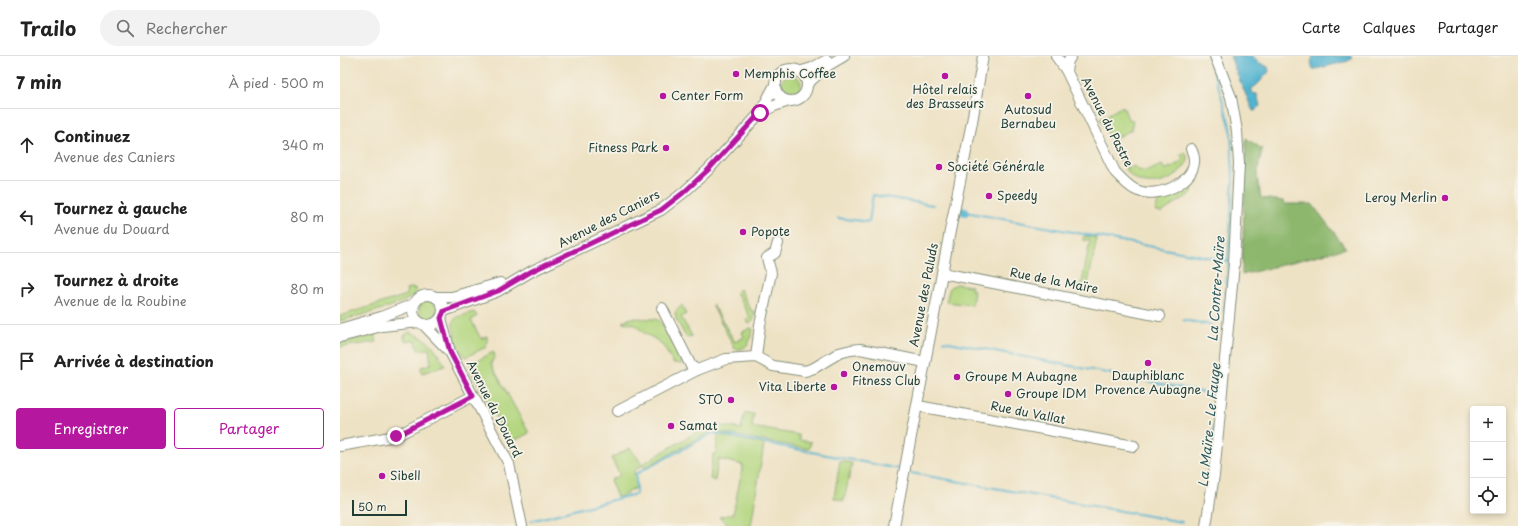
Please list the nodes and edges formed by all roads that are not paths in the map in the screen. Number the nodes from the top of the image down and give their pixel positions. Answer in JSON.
{"nodes":[{"id":1,"x":834,"y":56,"type":"edge"},
{"id":2,"x":844,"y":56,"type":"edge"},
{"id":3,"x":978,"y":56,"type":"edge"},
{"id":4,"x":983,"y":56,"type":"edge"},
{"id":5,"x":988,"y":56,"type":"edge"},
{"id":6,"x":1056,"y":56,"type":"edge"},
{"id":7,"x":1071,"y":56,"type":"edge"},
{"id":8,"x":1215,"y":56,"type":"edge"},
{"id":9,"x":1066,"y":70,"type":"junction"},
{"id":10,"x":799,"y":72,"type":"junction"},
{"id":11,"x":776,"y":83,"type":"junction"},
{"id":12,"x":807,"y":84,"type":"junction"},
{"id":13,"x":978,"y":93,"type":"junction"},
{"id":14,"x":789,"y":101,"type":"junction"},
{"id":15,"x":760,"y":113,"type":"junction"},
{"id":16,"x":1191,"y":149,"type":"dead end"},
{"id":17,"x":778,"y":243,"type":"dead end"},
{"id":18,"x":532,"y":271,"type":"junction"},
{"id":19,"x":942,"y":273,"type":"junction"},
{"id":20,"x":437,"y":297,"type":"junction"},
{"id":21,"x":414,"y":304,"type":"junction"},
{"id":22,"x":662,"y":308,"type":"dead end"},
{"id":23,"x":442,"y":315,"type":"junction"},
{"id":24,"x":1160,"y":316,"type":"dead end"},
{"id":25,"x":421,"y":323,"type":"junction"},
{"id":26,"x":340,"y":329,"type":"edge"},
{"id":27,"x":340,"y":337,"type":"edge"},
{"id":28,"x":450,"y":352,"type":"junction"},
{"id":29,"x":756,"y":357,"type":"junction"},
{"id":30,"x":925,"y":362,"type":"junction"},
{"id":31,"x":697,"y":370,"type":"junction"},
{"id":32,"x":473,"y":396,"type":"junction"},
{"id":33,"x":918,"y":406,"type":"junction"},
{"id":34,"x":618,"y":411,"type":"dead end"},
{"id":35,"x":340,"y":446,"type":"edge"},
{"id":36,"x":1134,"y":446,"type":"dead end"},
{"id":37,"x":522,"y":526,"type":"edge"},
{"id":38,"x":894,"y":526,"type":"edge"},
{"id":39,"x":1206,"y":526,"type":"edge"}],
"edges":[{"from":1,"to":10,"type":"street"},
{"from":2,"to":12,"type":"street"},
{"from":3,"to":13,"type":"street","name":"Avenue des Paluds"},
{"from":4,"to":13,"type":"street","name":"Avenue des Paluds"},
{"from":5,"to":13,"type":"street","name":"Avenue des Paluds"},
{"from":6,"to":9,"type":"street"},
{"from":7,"to":9,"type":"street"},
{"from":8,"to":39,"type":"street"},
{"from":9,"to":16,"type":"street","name":"Avenue du Pastre"},
{"from":10,"to":11,"type":"street"},
{"from":10,"to":12,"type":"street"},
{"from":11,"to":14,"type":"street"},
{"from":11,"to":15,"type":"street","name":"Avenue des Caniers"},
{"from":12,"to":14,"type":"street"},
{"from":13,"to":19,"type":"street","name":"Avenue des Paluds"},
{"from":14,"to":15,"type":"street","name":"Avenue des Caniers"},
{"from":15,"to":18,"type":"street","name":"Avenue des Caniers"},
{"from":17,"to":29,"type":"street"},
{"from":18,"to":20,"type":"street","name":"Avenue des Caniers"},
{"from":18,"to":23,"type":"street","name":"Avenue des Caniers"},
{"from":19,"to":24,"type":"street","name":"Rue de la Maïre"},
{"from":19,"to":30,"type":"street","name":"Avenue des Paluds"},
{"from":20,"to":21,"type":"street"},
{"from":20,"to":23,"type":"street"},
{"from":21,"to":25,"type":"street"},
{"from":21,"to":26,"type":"street"},
{"from":22,"to":31,"type":"street"},
{"from":23,"to":25,"type":"street"},
{"from":23,"to":28,"type":"street","name":"Avenue du Douard"},
{"from":25,"to":27,"type":"street"},
{"from":25,"to":28,"type":"street","name":"Avenue du Douard"},
{"from":28,"to":32,"type":"street","name":"Avenue du Douard"},
{"from":29,"to":30,"type":"street"},
{"from":29,"to":31,"type":"street"},
{"from":30,"to":33,"type":"street","name":"Avenue des Paluds"},
{"from":31,"to":34,"type":"street"},
{"from":32,"to":35,"type":"street"},
{"from":32,"to":37,"type":"street","name":"Avenue du Douard"},
{"from":33,"to":36,"type":"street","name":"Rue du Vallat"},
{"from":33,"to":38,"type":"street","name":"Avenue des Paluds"}]}
